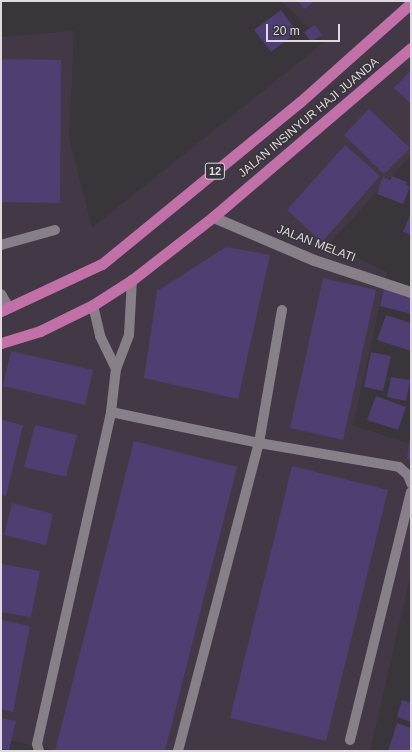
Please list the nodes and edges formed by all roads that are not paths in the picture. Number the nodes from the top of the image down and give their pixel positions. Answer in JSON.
{"nodes":[{"id":1,"x":411,"y":4,"type":"edge"},
{"id":2,"x":411,"y":48,"type":"edge"},
{"id":3,"x":213,"y":217,"type":"junction"},
{"id":4,"x":56,"y":230,"type":"dead end"},
{"id":5,"x":1,"y":245,"type":"edge"},
{"id":6,"x":132,"y":280,"type":"junction"},
{"id":7,"x":411,"y":292,"type":"edge"},
{"id":8,"x":1,"y":294,"type":"edge"},
{"id":9,"x":93,"y":305,"type":"junction"},
{"id":10,"x":5,"y":310,"type":"edge"},
{"id":11,"x":282,"y":310,"type":"dead end"},
{"id":12,"x":1,"y":343,"type":"edge"},
{"id":13,"x":116,"y":368,"type":"junction"},
{"id":14,"x":111,"y":412,"type":"junction"},
{"id":15,"x":259,"y":443,"type":"junction"},
{"id":16,"x":411,"y":483,"type":"edge"},
{"id":17,"x":411,"y":492,"type":"edge"},
{"id":18,"x":350,"y":740,"type":"dead end"},
{"id":19,"x":39,"y":751,"type":"edge"},
{"id":20,"x":178,"y":751,"type":"edge"}],
"edges":[{"from":1,"to":10,"type":"highway","name":"JALAN INSINYUR HAJI JUANDA","number":"12"},
{"from":2,"to":3,"type":"highway","name":"JALAN INSINYUR HAJI JUANDA"},
{"from":3,"to":6,"type":"highway","name":"JALAN INSINYUR HAJI JUANDA"},
{"from":3,"to":7,"type":"street","name":"JALAN MELATI"},
{"from":4,"to":5,"type":"lane"},
{"from":6,"to":9,"type":"highway","name":"JALAN INSINYUR HAJI JUANDA"},
{"from":6,"to":13,"type":"lane"},
{"from":8,"to":10,"type":"lane"},
{"from":9,"to":12,"type":"highway","name":"JALAN INSINYUR HAJI JUANDA"},
{"from":9,"to":13,"type":"lane"},
{"from":11,"to":15,"type":"lane"},
{"from":13,"to":14,"type":"lane"},
{"from":14,"to":15,"type":"lane"},
{"from":14,"to":19,"type":"lane"},
{"from":15,"to":16,"type":"lane"},
{"from":15,"to":20,"type":"lane"},
{"from":17,"to":18,"type":"lane"}]}
